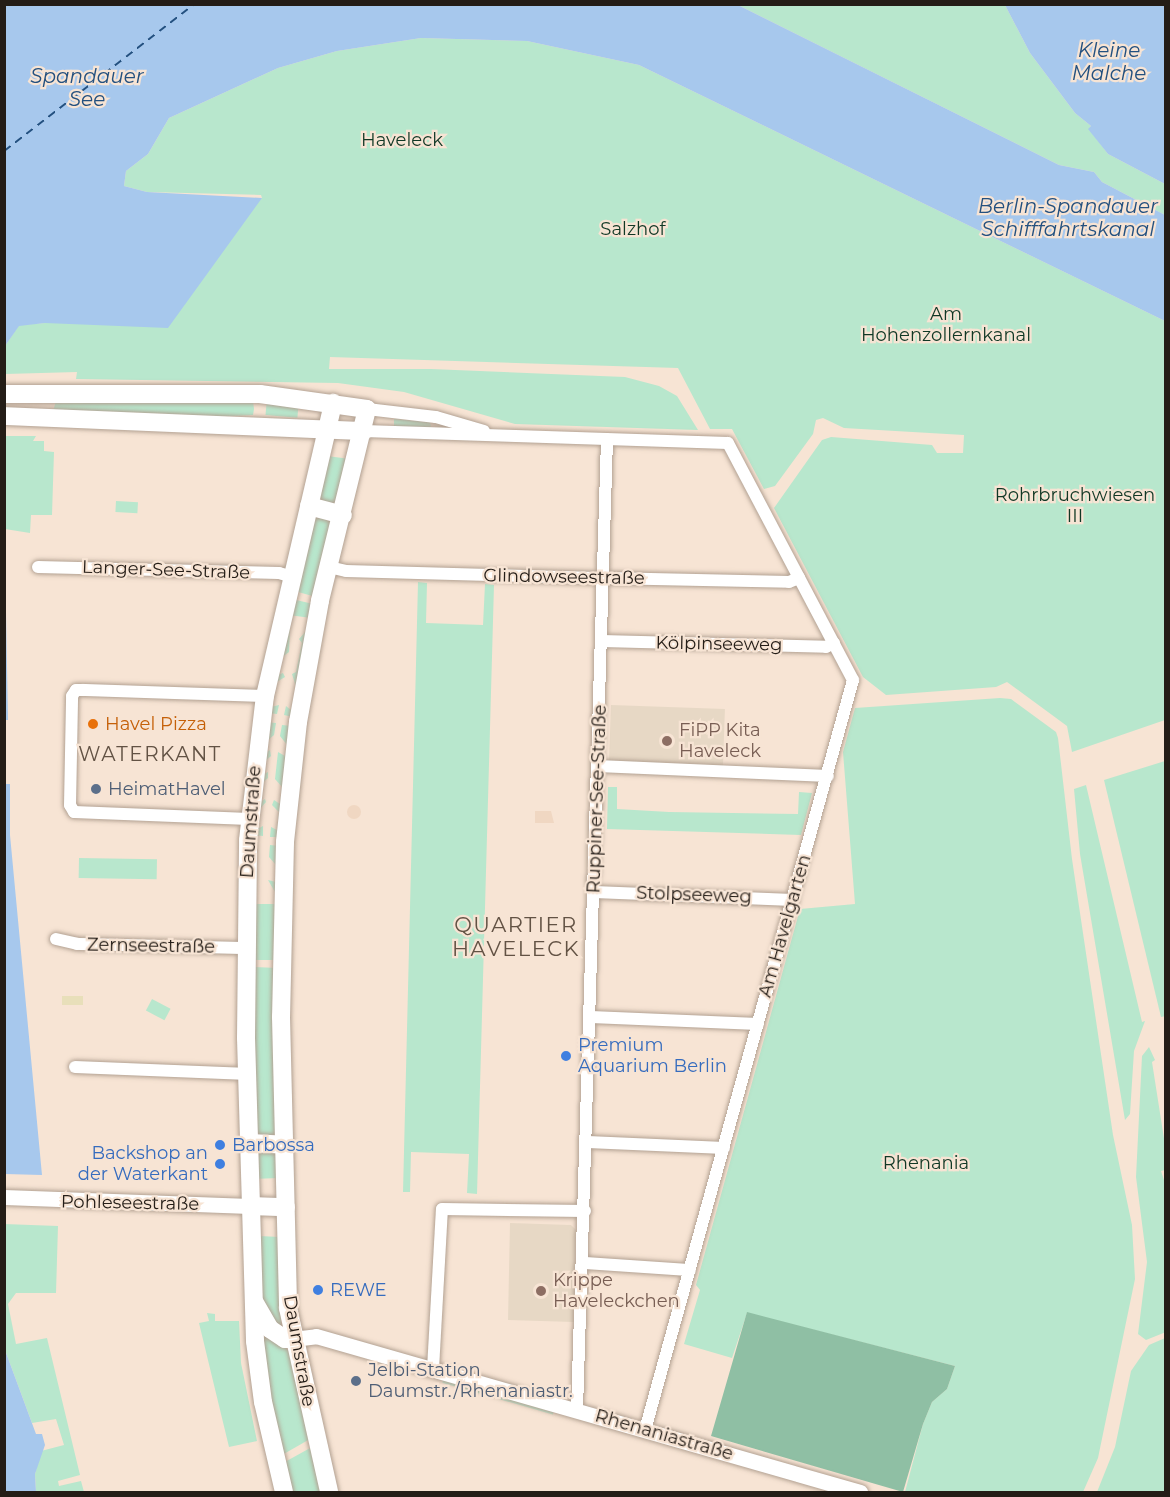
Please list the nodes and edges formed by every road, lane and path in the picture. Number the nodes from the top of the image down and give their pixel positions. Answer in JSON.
{"nodes":[{"id":1,"x":4,"y":394,"type":"edge"},
{"id":2,"x":333,"y":403,"type":"junction"},
{"id":3,"x":367,"y":409,"type":"junction"},
{"id":4,"x":4,"y":416,"type":"edge"},
{"id":5,"x":326,"y":429,"type":"junction"},
{"id":6,"x":364,"y":432,"type":"junction"},
{"id":7,"x":504,"y":436,"type":"junction"},
{"id":8,"x":607,"y":439,"type":"junction"},
{"id":9,"x":309,"y":506,"type":"junction"},
{"id":10,"x":343,"y":515,"type":"junction"},
{"id":11,"x":38,"y":567,"type":"dead end"},
{"id":12,"x":329,"y":567,"type":"junction"},
{"id":13,"x":293,"y":577,"type":"junction"},
{"id":14,"x":604,"y":578,"type":"junction"},
{"id":15,"x":799,"y":578,"type":"junction"},
{"id":16,"x":602,"y":641,"type":"junction"},
{"id":17,"x":834,"y":643,"type":"junction"},
{"id":18,"x":265,"y":696,"type":"junction"},
{"id":19,"x":598,"y":766,"type":"junction"},
{"id":20,"x":828,"y":776,"type":"junction"},
{"id":21,"x":249,"y":819,"type":"junction"},
{"id":22,"x":594,"y":892,"type":"junction"},
{"id":23,"x":793,"y":900,"type":"junction"},
{"id":24,"x":56,"y":939,"type":"dead end"},
{"id":25,"x":246,"y":948,"type":"junction"},
{"id":26,"x":591,"y":1017,"type":"junction"},
{"id":27,"x":758,"y":1024,"type":"junction"},
{"id":28,"x":75,"y":1066,"type":"dead end"},
{"id":29,"x":249,"y":1074,"type":"junction"},
{"id":30,"x":588,"y":1142,"type":"junction"},
{"id":31,"x":250,"y":1143,"type":"junction"},
{"id":32,"x":285,"y":1145,"type":"junction"},
{"id":33,"x":724,"y":1148,"type":"junction"},
{"id":34,"x":7,"y":1197,"type":"edge"},
{"id":35,"x":250,"y":1206,"type":"junction"},
{"id":36,"x":286,"y":1207,"type":"junction"},
{"id":37,"x":585,"y":1211,"type":"junction"},
{"id":38,"x":584,"y":1263,"type":"junction"},
{"id":39,"x":690,"y":1270,"type":"junction"},
{"id":40,"x":254,"y":1302,"type":"junction"},
{"id":41,"x":293,"y":1339,"type":"junction"},
{"id":42,"x":433,"y":1369,"type":"junction"},
{"id":43,"x":577,"y":1410,"type":"junction"},
{"id":44,"x":645,"y":1430,"type":"junction"},
{"id":45,"x":284,"y":1492,"type":"edge"},
{"id":46,"x":329,"y":1492,"type":"edge"},
{"id":47,"x":860,"y":1492,"type":"edge"}],
"edges":[{"from":1,"to":2,"type":"main road"},
{"from":2,"to":3,"type":"main road"},
{"from":2,"to":5,"type":"main road","name":"Daumstraße"},
{"from":3,"to":6,"type":"main road","name":"Daumstraße"},
{"from":3,"to":7,"type":"street"},
{"from":4,"to":5,"type":"main road"},
{"from":5,"to":6,"type":"main road"},
{"from":5,"to":9,"type":"main road","name":"Daumstraße"},
{"from":6,"to":7,"type":"street"},
{"from":6,"to":10,"type":"main road","name":"Daumstraße"},
{"from":7,"to":8,"type":"street"},
{"from":8,"to":14,"type":"street","name":"Ruppiner-See-Straße"},
{"from":8,"to":15,"type":"street","name":"Am Havelgarten"},
{"from":9,"to":10,"type":"main road"},
{"from":9,"to":13,"type":"main road","name":"Daumstraße"},
{"from":10,"to":12,"type":"main road","name":"Daumstraße"},
{"from":11,"to":13,"type":"street","name":"Langer-See-Straße"},
{"from":12,"to":14,"type":"street","name":"Glindowseestraße"},
{"from":12,"to":32,"type":"main road","name":"Daumstraße"},
{"from":13,"to":18,"type":"main road","name":"Daumstraße"},
{"from":14,"to":15,"type":"street","name":"Glindowseestraße"},
{"from":14,"to":16,"type":"street","name":"Ruppiner-See-Straße"},
{"from":15,"to":17,"type":"street","name":"Am Havelgarten"},
{"from":16,"to":17,"type":"street","name":"Kölpinseeweg"},
{"from":16,"to":19,"type":"street","name":"Ruppiner-See-Straße"},
{"from":17,"to":20,"type":"street","name":"Am Havelgarten"},
{"from":18,"to":21,"type":"main road","name":"Daumstraße"},
{"from":18,"to":21,"type":"street"},
{"from":19,"to":20,"type":"street"},
{"from":19,"to":22,"type":"street","name":"Ruppiner-See-Straße"},
{"from":20,"to":23,"type":"street","name":"Am Havelgarten"},
{"from":21,"to":25,"type":"main road","name":"Daumstraße"},
{"from":22,"to":23,"type":"street","name":"Stolpseeweg"},
{"from":22,"to":26,"type":"street","name":"Ruppiner-See-Straße"},
{"from":23,"to":27,"type":"street","name":"Am Havelgarten"},
{"from":24,"to":25,"type":"street","name":"Zernseestraße"},
{"from":25,"to":29,"type":"main road","name":"Daumstraße"},
{"from":26,"to":27,"type":"street"},
{"from":26,"to":30,"type":"street","name":"Ruppiner-See-Straße"},
{"from":27,"to":33,"type":"street","name":"Am Havelgarten"},
{"from":28,"to":29,"type":"street"},
{"from":29,"to":31,"type":"main road","name":"Daumstraße"},
{"from":30,"to":33,"type":"street"},
{"from":30,"to":37,"type":"street","name":"Ruppiner-See-Straße"},
{"from":31,"to":32,"type":"main road"},
{"from":31,"to":35,"type":"main road","name":"Daumstraße"},
{"from":32,"to":36,"type":"main road","name":"Daumstraße"},
{"from":33,"to":39,"type":"street","name":"Am Havelgarten"},
{"from":34,"to":35,"type":"street","name":"Pohleseestraße"},
{"from":35,"to":36,"type":"main road"},
{"from":35,"to":40,"type":"main road","name":"Daumstraße"},
{"from":36,"to":41,"type":"main road","name":"Daumstraße"},
{"from":37,"to":38,"type":"street","name":"Ruppiner-See-Straße"},
{"from":37,"to":42,"type":"street"},
{"from":38,"to":39,"type":"street"},
{"from":38,"to":43,"type":"street","name":"Ruppiner-See-Straße"},
{"from":39,"to":44,"type":"street","name":"Am Havelgarten"},
{"from":40,"to":41,"type":"main road"},
{"from":40,"to":45,"type":"main road","name":"Daumstraße"},
{"from":41,"to":42,"type":"street","name":"Rhenaniastraße"},
{"from":41,"to":46,"type":"main road","name":"Daumstraße"},
{"from":42,"to":43,"type":"street","name":"Rhenaniastraße"},
{"from":43,"to":44,"type":"street","name":"Rhenaniastraße"},
{"from":44,"to":47,"type":"street","name":"Rhenaniastraße"}]}
